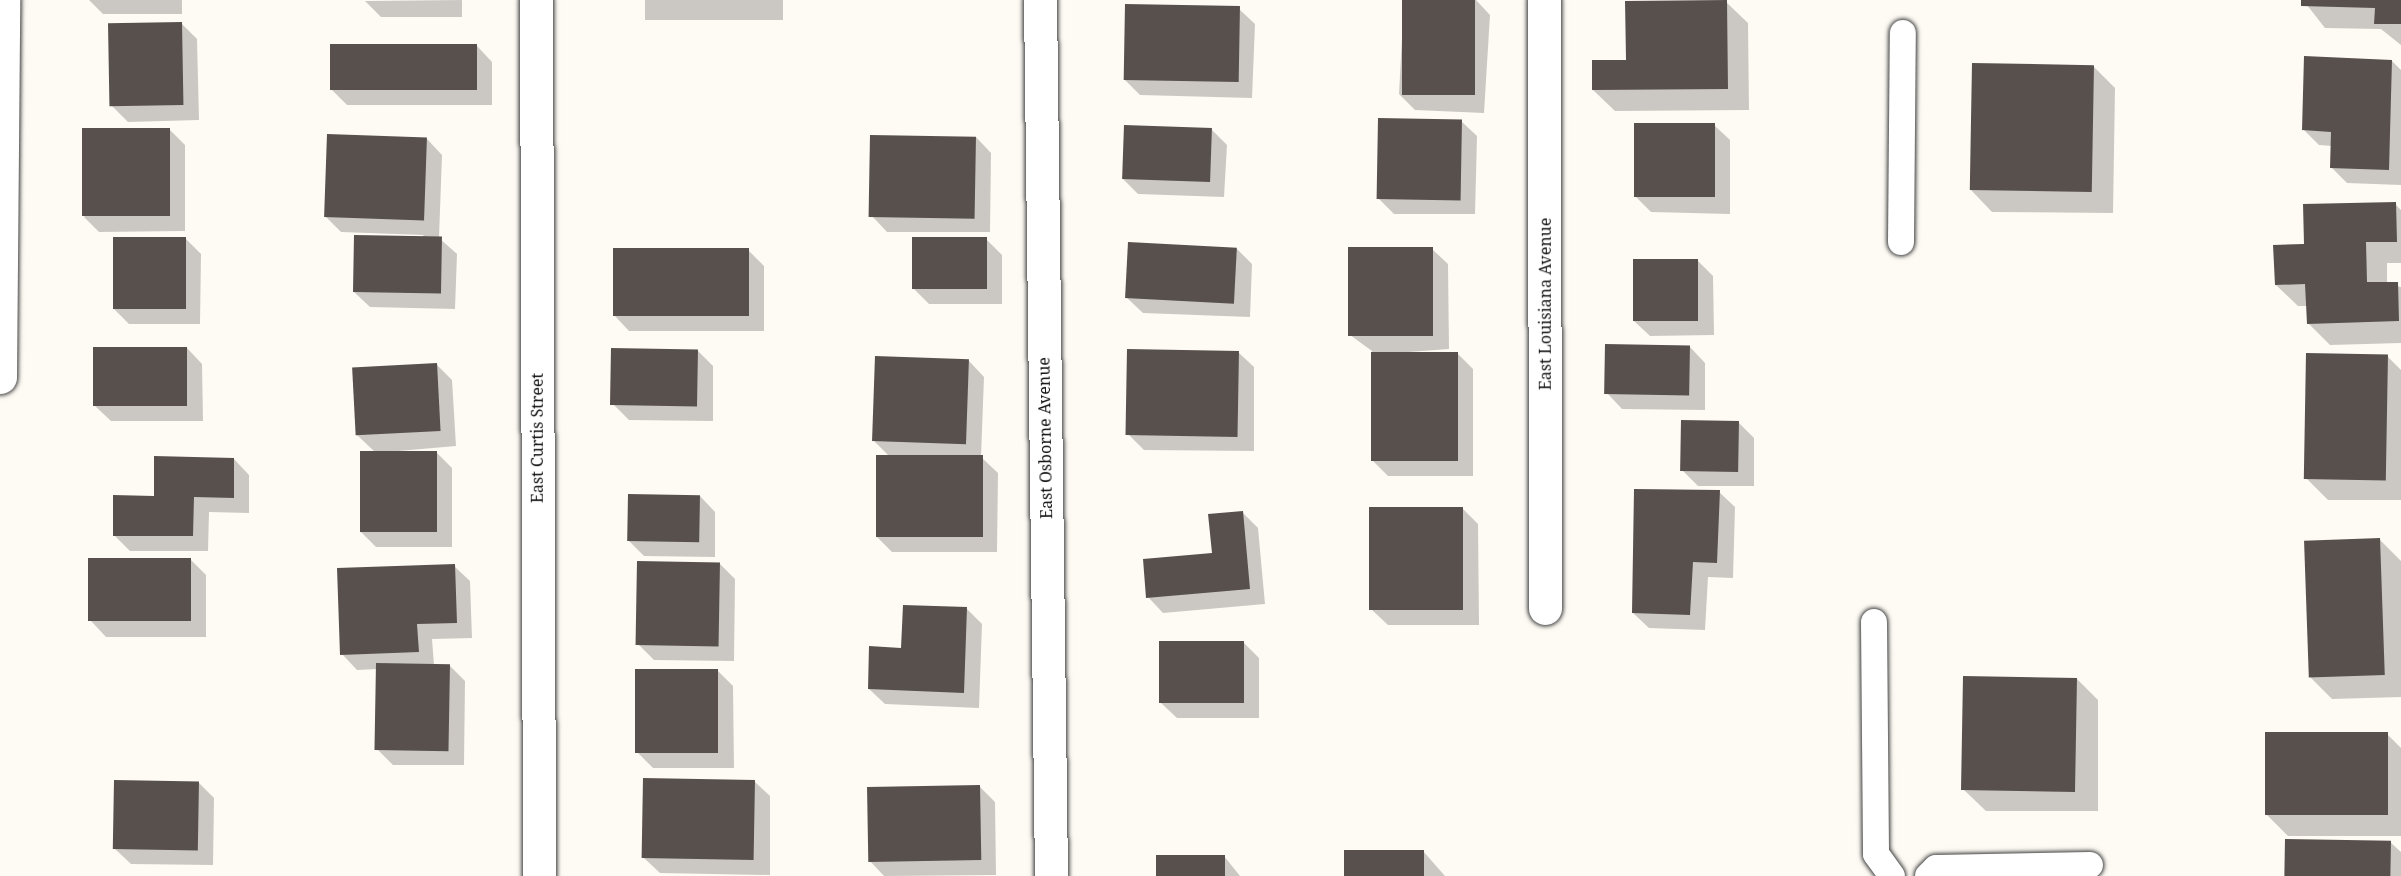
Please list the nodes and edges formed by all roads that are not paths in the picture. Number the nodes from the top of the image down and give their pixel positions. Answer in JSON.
{"nodes":[{"id":1,"x":3,"y":0,"type":"edge"},
{"id":2,"x":536,"y":0,"type":"edge"},
{"id":3,"x":1040,"y":0,"type":"edge"},
{"id":4,"x":1544,"y":0,"type":"edge"},
{"id":5,"x":1903,"y":33,"type":"dead end"},
{"id":6,"x":1901,"y":242,"type":"dead end"},
{"id":7,"x":0,"y":377,"type":"edge"},
{"id":8,"x":1545,"y":608,"type":"dead end"},
{"id":9,"x":1874,"y":622,"type":"dead end"},
{"id":10,"x":2090,"y":865,"type":"dead end"},
{"id":11,"x":539,"y":876,"type":"edge"},
{"id":12,"x":1051,"y":876,"type":"edge"},
{"id":13,"x":1892,"y":876,"type":"edge"},
{"id":14,"x":1928,"y":876,"type":"edge"}],
"edges":[{"from":1,"to":7,"type":"street"},
{"from":2,"to":11,"type":"street","name":"East Curtis Street"},
{"from":3,"to":12,"type":"street","name":"East Osborne Avenue"},
{"from":4,"to":8,"type":"street","name":"East Louisiana Avenue"},
{"from":5,"to":6,"type":"lane"},
{"from":9,"to":13,"type":"lane"},
{"from":10,"to":14,"type":"lane"}]}
